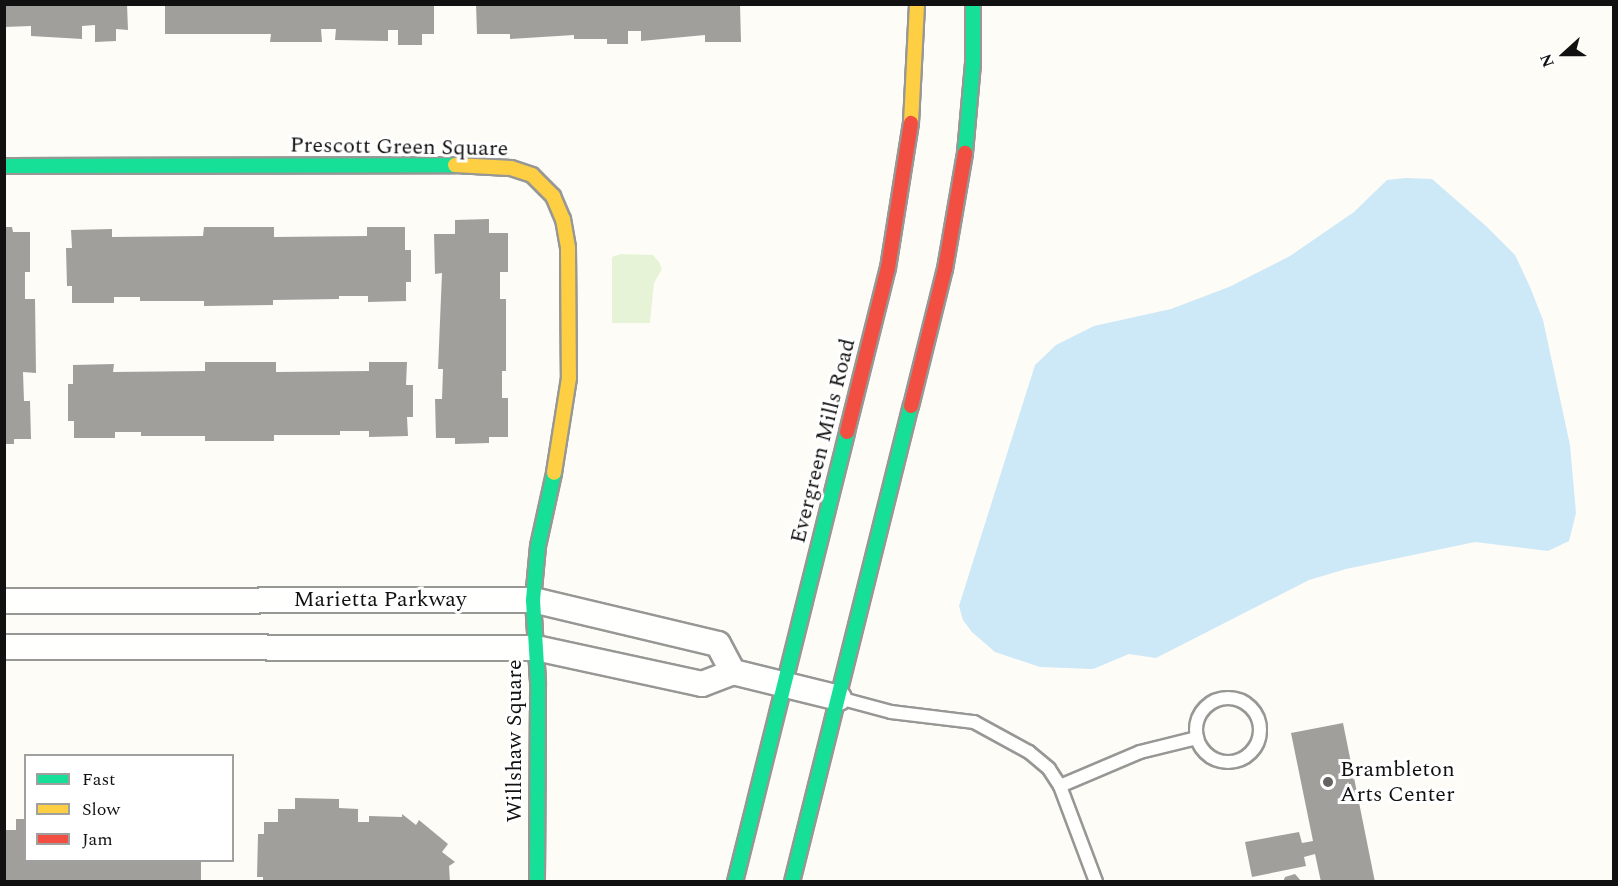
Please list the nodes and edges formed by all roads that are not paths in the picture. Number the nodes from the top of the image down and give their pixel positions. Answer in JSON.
{"nodes":[{"id":1,"x":917,"y":4,"type":"edge"},
{"id":2,"x":973,"y":4,"type":"edge"},
{"id":3,"x":4,"y":166,"type":"edge"},
{"id":4,"x":4,"y":600,"type":"edge"},
{"id":5,"x":533,"y":600,"type":"junction"},
{"id":6,"x":4,"y":647,"type":"edge"},
{"id":7,"x":536,"y":648,"type":"junction"},
{"id":8,"x":733,"y":672,"type":"junction"},
{"id":9,"x":784,"y":684,"type":"junction"},
{"id":10,"x":839,"y":698,"type":"junction"},
{"id":11,"x":1197,"y":738,"type":"junction"},
{"id":12,"x":1060,"y":786,"type":"junction"},
{"id":13,"x":537,"y":882,"type":"edge"},
{"id":14,"x":735,"y":882,"type":"edge"},
{"id":15,"x":792,"y":882,"type":"edge"},
{"id":16,"x":1096,"y":882,"type":"edge"}],
"edges":[{"from":1,"to":9,"type":"main road","name":"Evergreen Mills Road"},
{"from":2,"to":10,"type":"main road"},
{"from":3,"to":5,"type":"main road","name":"Prescott Green Square"},
{"from":4,"to":5,"type":"street","name":"Marietta Parkway"},
{"from":5,"to":7,"type":"main road","name":"Willshaw Square"},
{"from":5,"to":8,"type":"street","name":"Marietta Parkway"},
{"from":6,"to":7,"type":"street"},
{"from":7,"to":8,"type":"street"},
{"from":7,"to":13,"type":"main road","name":"Willshaw Square"},
{"from":8,"to":9,"type":"street"},
{"from":9,"to":10,"type":"street"},
{"from":9,"to":14,"type":"main road","name":"Evergreen Mills Road"},
{"from":10,"to":12,"type":"lane"},
{"from":10,"to":15,"type":"main road"},
{"from":11,"to":11,"type":"lane"},
{"from":11,"to":12,"type":"lane"},
{"from":12,"to":16,"type":"lane"}]}
